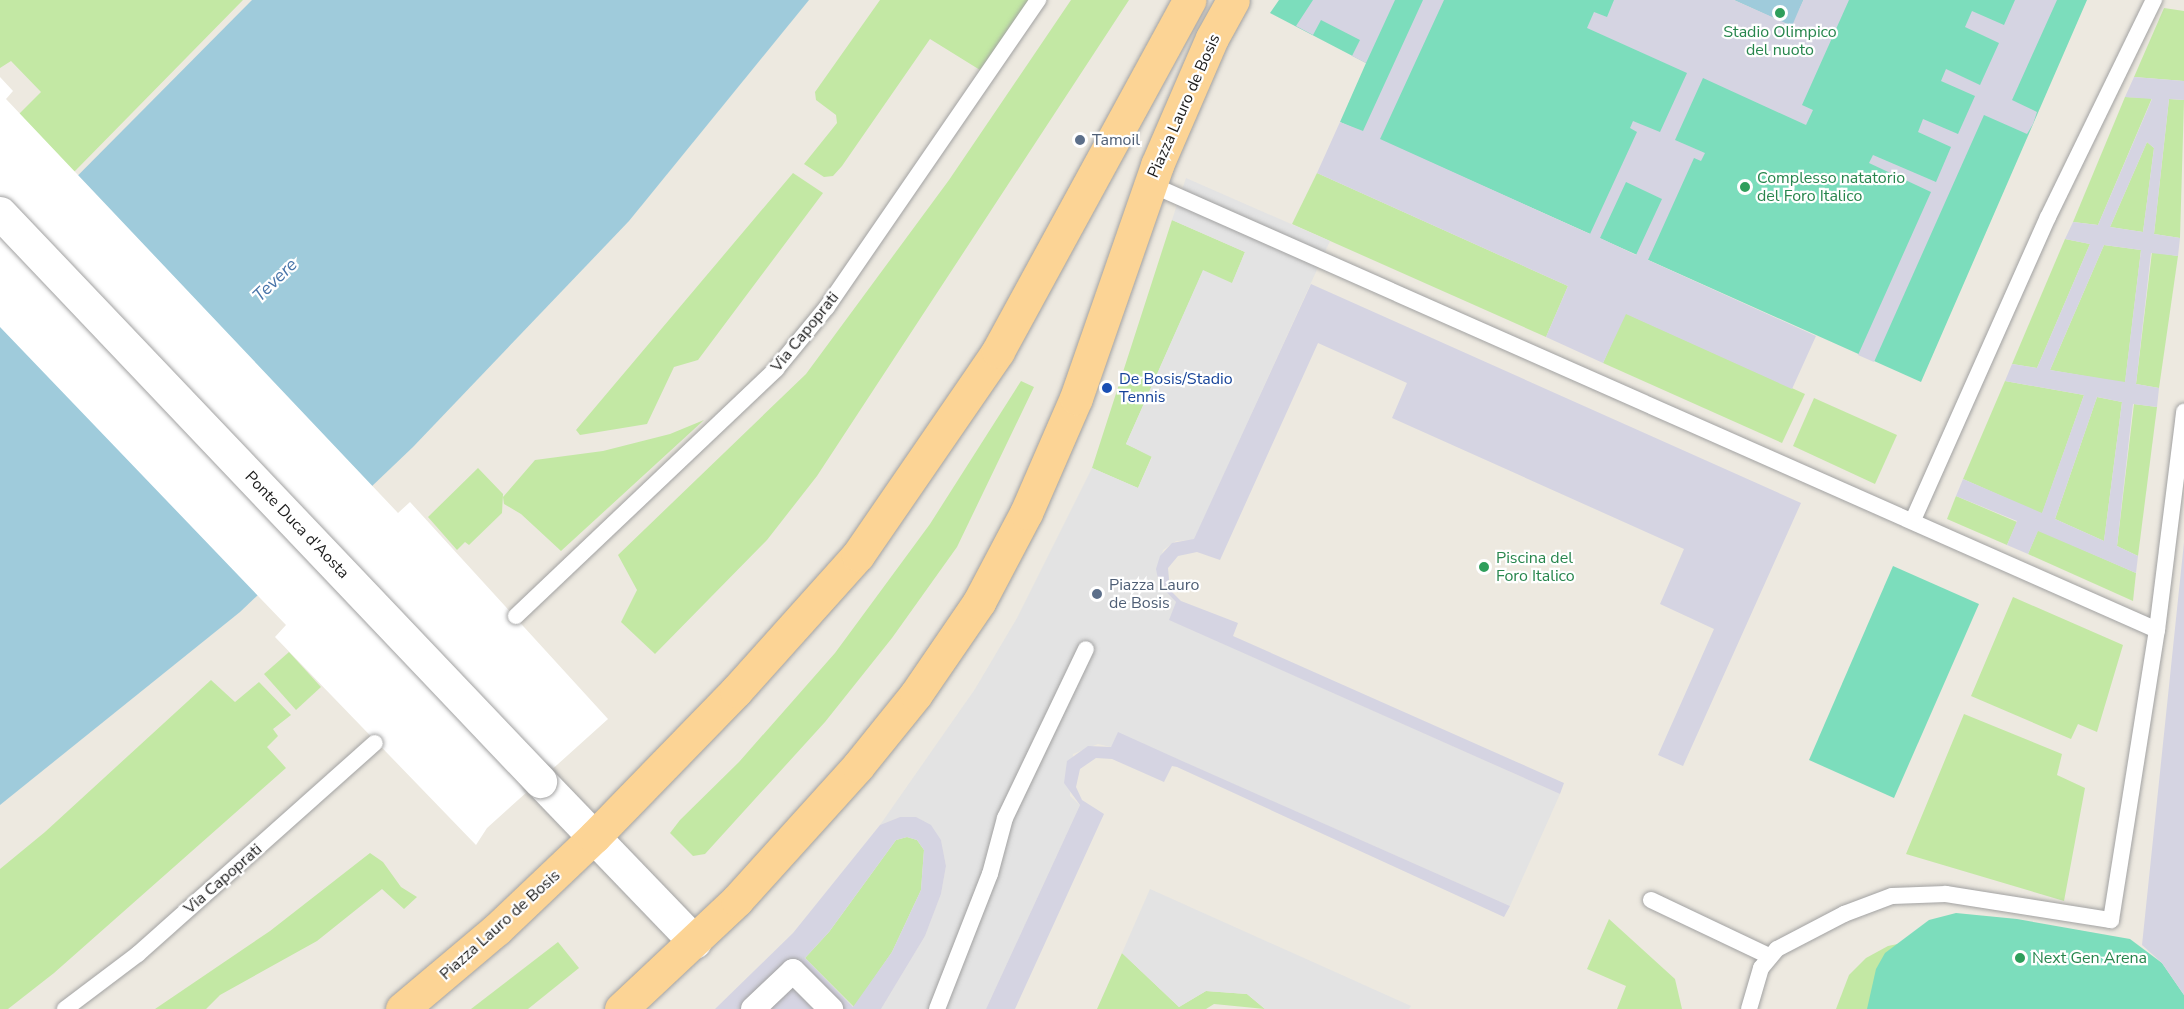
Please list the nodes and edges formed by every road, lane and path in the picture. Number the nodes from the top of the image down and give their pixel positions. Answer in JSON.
{"nodes":[{"id":1,"x":1038,"y":0,"type":"edge"},
{"id":2,"x":1189,"y":0,"type":"edge"},
{"id":3,"x":1233,"y":0,"type":"edge"},
{"id":4,"x":2154,"y":0,"type":"edge"},
{"id":5,"x":1150,"y":184,"type":"junction"},
{"id":6,"x":0,"y":213,"type":"edge"},
{"id":7,"x":2184,"y":412,"type":"edge"},
{"id":8,"x":1913,"y":520,"type":"junction"},
{"id":9,"x":516,"y":616,"type":"dead end"},
{"id":10,"x":2157,"y":630,"type":"junction"},
{"id":11,"x":1086,"y":649,"type":"dead end"},
{"id":12,"x":375,"y":743,"type":"dead end"},
{"id":13,"x":594,"y":837,"type":"junction"},
{"id":14,"x":1651,"y":900,"type":"dead end"},
{"id":15,"x":695,"y":942,"type":"junction"},
{"id":16,"x":1769,"y":956,"type":"junction"},
{"id":17,"x":65,"y":1009,"type":"edge"},
{"id":18,"x":402,"y":1009,"type":"edge"},
{"id":19,"x":621,"y":1009,"type":"edge"},
{"id":20,"x":753,"y":1009,"type":"edge"},
{"id":21,"x":831,"y":1009,"type":"edge"},
{"id":22,"x":937,"y":1009,"type":"edge"},
{"id":23,"x":1749,"y":1009,"type":"edge"}],
"edges":[{"from":1,"to":9,"type":"lane","name":"Via Capoprati"},
{"from":2,"to":13,"type":"main road","name":"Piazza Lauro de Bosis"},
{"from":3,"to":5,"type":"main road","name":"Piazza Lauro de Bosis"},
{"from":4,"to":8,"type":"lane"},
{"from":5,"to":8,"type":"lane"},
{"from":5,"to":15,"type":"main road","name":"Piazza Lauro de Bosis"},
{"from":6,"to":13,"type":"street","name":"Ponte Duca d'Aosta","bridge":true},
{"from":7,"to":10,"type":"lane"},
{"from":8,"to":10,"type":"lane"},
{"from":10,"to":16,"type":"lane"},
{"from":11,"to":22,"type":"lane"},
{"from":12,"to":17,"type":"lane","name":"Via Capoprati"},
{"from":13,"to":15,"type":"street"},
{"from":13,"to":18,"type":"main road","name":"Piazza Lauro de Bosis"},
{"from":14,"to":16,"type":"lane"},
{"from":15,"to":19,"type":"main road","name":"Piazza Lauro de Bosis"},
{"from":16,"to":23,"type":"lane"},
{"from":20,"to":21,"type":"street"}]}
